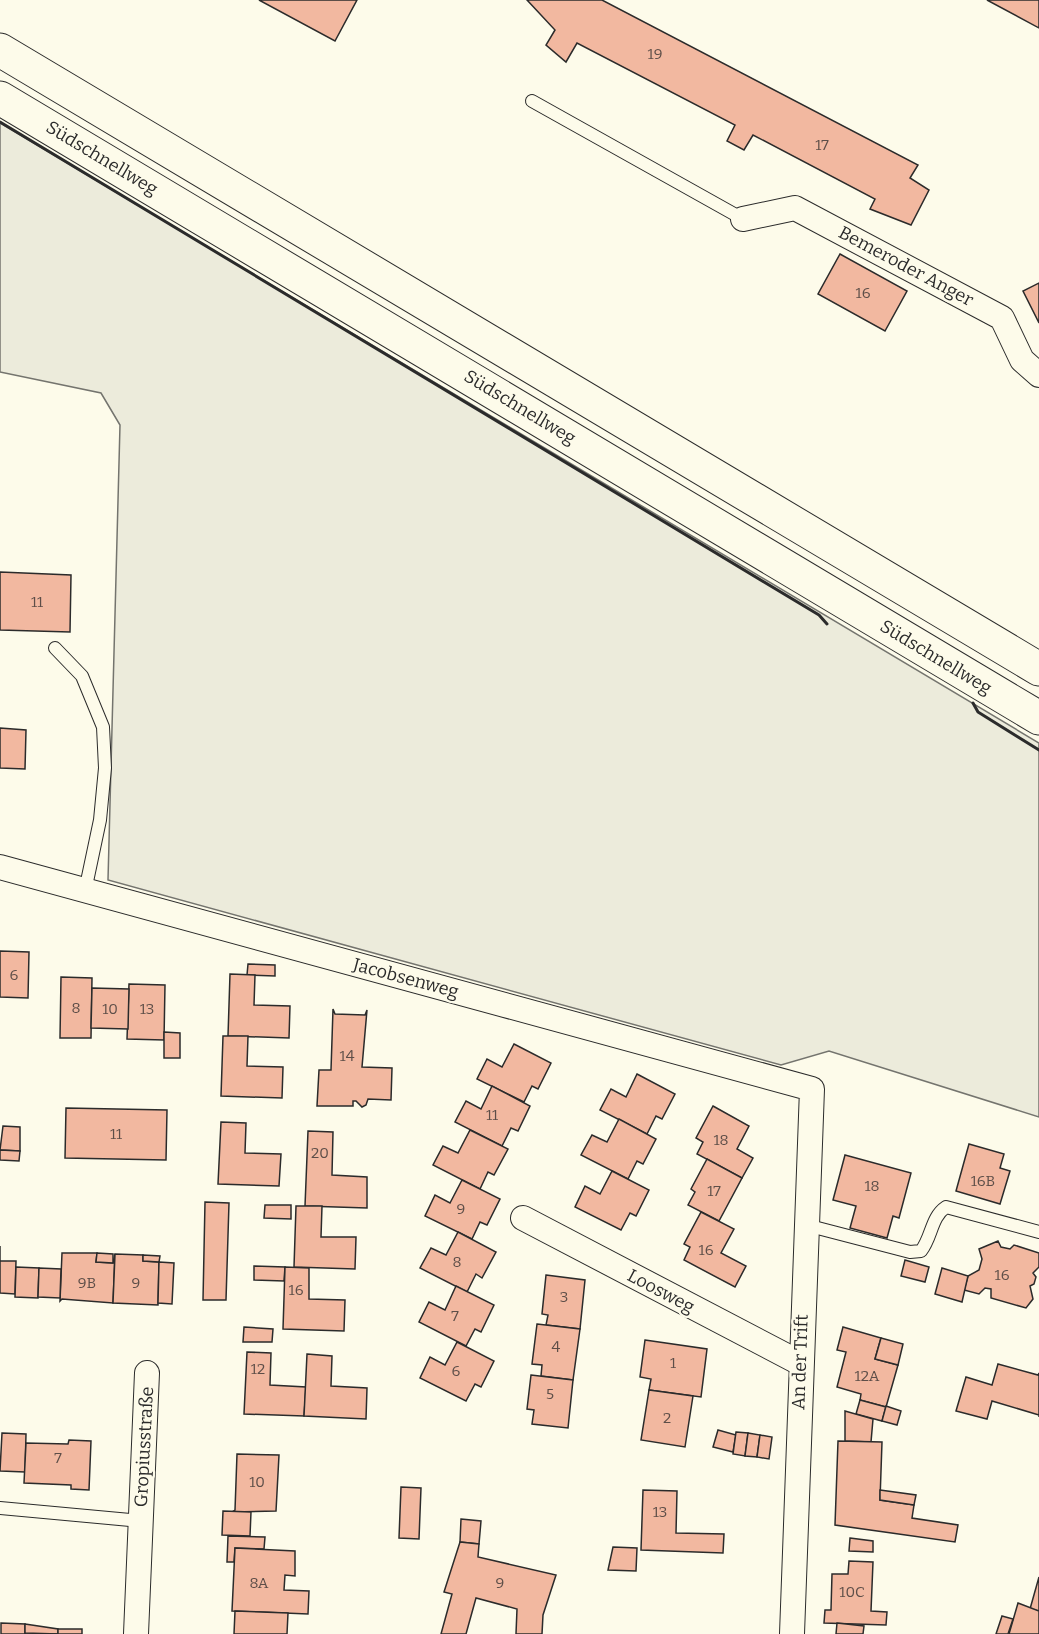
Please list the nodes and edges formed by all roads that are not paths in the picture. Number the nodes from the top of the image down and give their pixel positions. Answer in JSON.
{"nodes":[{"id":1,"x":0,"y":50,"type":"edge"},
{"id":2,"x":0,"y":98,"type":"edge"},
{"id":3,"x":532,"y":102,"type":"dead end"},
{"id":4,"x":743,"y":219,"type":"joint"},
{"id":5,"x":1039,"y":375,"type":"edge"},
{"id":6,"x":55,"y":648,"type":"dead end"},
{"id":7,"x":1039,"y":669,"type":"edge"},
{"id":8,"x":1039,"y":718,"type":"edge"},
{"id":9,"x":0,"y":867,"type":"edge"},
{"id":10,"x":86,"y":891,"type":"junction"},
{"id":11,"x":812,"y":1089,"type":"joint"},
{"id":12,"x":523,"y":1218,"type":"dead end"},
{"id":13,"x":806,"y":1225,"type":"junction"},
{"id":14,"x":1039,"y":1232,"type":"edge"},
{"id":15,"x":800,"y":1363,"type":"junction"},
{"id":16,"x":147,"y":1373,"type":"dead end"},
{"id":17,"x":0,"y":1508,"type":"edge"},
{"id":18,"x":141,"y":1521,"type":"junction"},
{"id":19,"x":136,"y":1634,"type":"edge"},
{"id":20,"x":792,"y":1634,"type":"edge"}],
"edges":[{"from":1,"to":7,"type":"highway"},
{"from":2,"to":8,"type":"highway","name":"Südschnellweg"},
{"from":3,"to":4,"type":"lane"},
{"from":4,"to":5,"type":"street","name":"Bemeroder Anger"},
{"from":6,"to":10,"type":"lane"},
{"from":9,"to":10,"type":"street","name":"Jacobsenweg"},
{"from":10,"to":11,"type":"street","name":"Jacobsenweg"},
{"from":11,"to":13,"type":"street","name":"An der Trift"},
{"from":12,"to":15,"type":"street","name":"Loosweg"},
{"from":13,"to":14,"type":"lane"},
{"from":13,"to":15,"type":"street","name":"An der Trift"},
{"from":15,"to":20,"type":"street","name":"An der Trift"},
{"from":16,"to":18,"type":"street","name":"Gropiusstraße"},
{"from":17,"to":18,"type":"lane","name":"Gropiusstraße"},
{"from":18,"to":19,"type":"street","name":"Gropiusstraße"}]}
